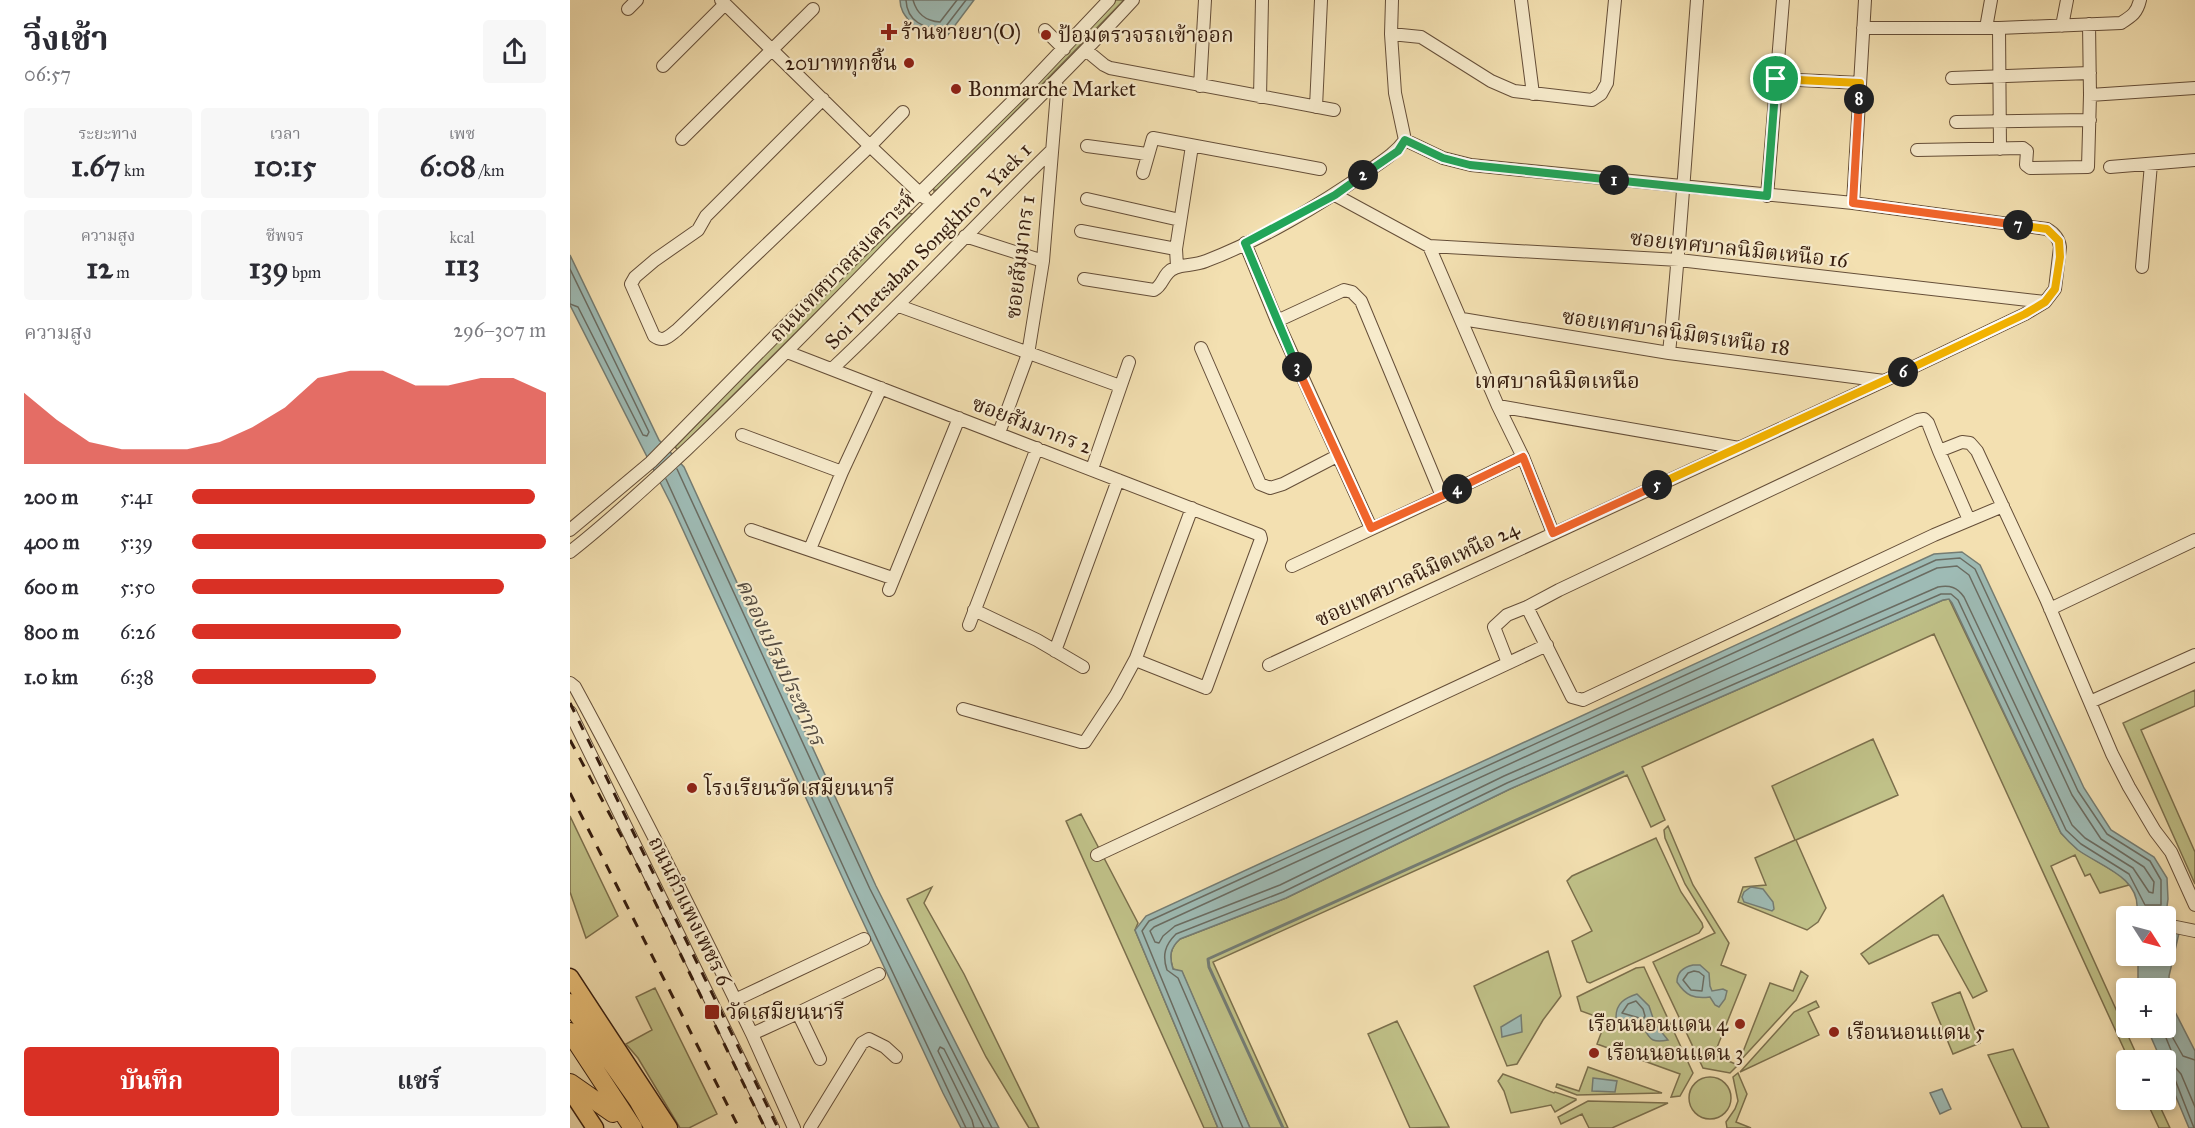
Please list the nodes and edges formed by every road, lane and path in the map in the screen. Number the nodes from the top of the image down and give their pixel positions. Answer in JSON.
{"nodes":[{"id":1,"x":637,"y":0,"type":"edge"},
{"id":2,"x":1109,"y":0,"type":"edge"},
{"id":3,"x":1133,"y":0,"type":"edge"},
{"id":4,"x":1205,"y":0,"type":"edge"},
{"id":5,"x":1262,"y":0,"type":"edge"},
{"id":6,"x":1321,"y":0,"type":"edge"},
{"id":7,"x":1392,"y":0,"type":"edge"},
{"id":8,"x":1521,"y":0,"type":"edge"},
{"id":9,"x":1615,"y":0,"type":"edge"},
{"id":10,"x":1697,"y":0,"type":"edge"},
{"id":11,"x":1783,"y":0,"type":"edge"},
{"id":12,"x":1865,"y":0,"type":"edge"},
{"id":13,"x":1991,"y":0,"type":"edge"},
{"id":14,"x":2067,"y":0,"type":"edge"},
{"id":15,"x":2140,"y":0,"type":"edge"},
{"id":16,"x":723,"y":2,"type":"edge"},
{"id":17,"x":628,"y":9,"type":"dead end"},
{"id":18,"x":813,"y":9,"type":"dead end"},
{"id":19,"x":2089,"y":24,"type":"junction"},
{"id":20,"x":2062,"y":26,"type":"junction"},
{"id":21,"x":1863,"y":28,"type":"junction"},
{"id":22,"x":1992,"y":28,"type":"junction"},
{"id":23,"x":1044,"y":30,"type":"dead end"},
{"id":24,"x":1391,"y":34,"type":"junction"},
{"id":25,"x":1064,"y":49,"type":"junction"},
{"id":26,"x":773,"y":50,"type":"junction"},
{"id":27,"x":1087,"y":51,"type":"junction"},
{"id":28,"x":663,"y":66,"type":"dead end"},
{"id":29,"x":2090,"y":73,"type":"junction"},
{"id":30,"x":1998,"y":76,"type":"junction"},
{"id":31,"x":1952,"y":78,"type":"dead end"},
{"id":32,"x":1776,"y":79,"type":"junction"},
{"id":33,"x":1056,"y":81,"type":"junction"},
{"id":34,"x":1860,"y":83,"type":"junction"},
{"id":35,"x":1200,"y":86,"type":"junction"},
{"id":36,"x":2195,"y":88,"type":"edge"},
{"id":37,"x":1533,"y":94,"type":"junction"},
{"id":38,"x":2090,"y":95,"type":"junction"},
{"id":39,"x":1260,"y":97,"type":"junction"},
{"id":40,"x":823,"y":99,"type":"junction"},
{"id":41,"x":1316,"y":107,"type":"junction"},
{"id":42,"x":1334,"y":110,"type":"dead end"},
{"id":43,"x":903,"y":112,"type":"dead end"},
{"id":44,"x":2000,"y":120,"type":"junction"},
{"id":45,"x":2090,"y":120,"type":"junction"},
{"id":46,"x":1956,"y":122,"type":"dead end"},
{"id":47,"x":682,"y":139,"type":"dead end"},
{"id":48,"x":1405,"y":140,"type":"junction"},
{"id":49,"x":870,"y":146,"type":"junction"},
{"id":50,"x":1088,"y":146,"type":"dead end"},
{"id":51,"x":1192,"y":146,"type":"junction"},
{"id":52,"x":2000,"y":148,"type":"junction"},
{"id":53,"x":1917,"y":150,"type":"dead end"},
{"id":54,"x":1051,"y":151,"type":"junction"},
{"id":55,"x":1147,"y":154,"type":"junction"},
{"id":56,"x":2195,"y":160,"type":"edge"},
{"id":57,"x":2151,"y":164,"type":"junction"},
{"id":58,"x":2110,"y":167,"type":"dead end"},
{"id":59,"x":1320,"y":169,"type":"dead end"},
{"id":60,"x":1143,"y":173,"type":"dead end"},
{"id":61,"x":1682,"y":187,"type":"junction"},
{"id":62,"x":920,"y":193,"type":"junction"},
{"id":63,"x":1335,"y":195,"type":"junction"},
{"id":64,"x":1767,"y":196,"type":"junction"},
{"id":65,"x":1087,"y":199,"type":"dead end"},
{"id":66,"x":931,"y":203,"type":"junction"},
{"id":67,"x":1853,"y":203,"type":"junction"},
{"id":68,"x":1180,"y":220,"type":"junction"},
{"id":69,"x":1081,"y":231,"type":"dead end"},
{"id":70,"x":965,"y":236,"type":"junction"},
{"id":71,"x":1245,"y":243,"type":"junction"},
{"id":72,"x":1429,"y":246,"type":"junction"},
{"id":73,"x":1176,"y":249,"type":"junction"},
{"id":74,"x":1679,"y":260,"type":"junction"},
{"id":75,"x":1043,"y":261,"type":"junction"},
{"id":76,"x":1177,"y":267,"type":"junction"},
{"id":77,"x":2142,"y":267,"type":"dead end"},
{"id":78,"x":1084,"y":279,"type":"dead end"},
{"id":79,"x":2045,"y":302,"type":"junction"},
{"id":80,"x":899,"y":306,"type":"junction"},
{"id":81,"x":1462,"y":319,"type":"junction"},
{"id":82,"x":1277,"y":321,"type":"junction"},
{"id":83,"x":1201,"y":348,"type":"dead end"},
{"id":84,"x":787,"y":352,"type":"junction"},
{"id":85,"x":1670,"y":353,"type":"junction"},
{"id":86,"x":1028,"y":354,"type":"junction"},
{"id":87,"x":1129,"y":362,"type":"dead end"},
{"id":88,"x":832,"y":369,"type":"junction"},
{"id":89,"x":1884,"y":381,"type":"junction"},
{"id":90,"x":1120,"y":386,"type":"junction"},
{"id":91,"x":880,"y":388,"type":"junction"},
{"id":92,"x":1498,"y":406,"type":"junction"},
{"id":93,"x":959,"y":418,"type":"junction"},
{"id":94,"x":999,"y":434,"type":"junction"},
{"id":95,"x":742,"y":435,"type":"dead end"},
{"id":96,"x":1037,"y":448,"type":"junction"},
{"id":97,"x":1739,"y":448,"type":"junction"},
{"id":98,"x":1939,"y":451,"type":"junction"},
{"id":99,"x":1337,"y":456,"type":"junction"},
{"id":100,"x":1523,"y":457,"type":"junction"},
{"id":101,"x":1092,"y":470,"type":"junction"},
{"id":102,"x":842,"y":472,"type":"junction"},
{"id":103,"x":1118,"y":480,"type":"junction"},
{"id":104,"x":1442,"y":496,"type":"junction"},
{"id":105,"x":2003,"y":506,"type":"junction"},
{"id":106,"x":1192,"y":508,"type":"junction"},
{"id":107,"x":1969,"y":520,"type":"junction"},
{"id":108,"x":1371,"y":528,"type":"junction"},
{"id":109,"x":570,"y":530,"type":"edge"},
{"id":110,"x":752,"y":530,"type":"dead end"},
{"id":111,"x":1553,"y":533,"type":"junction"},
{"id":112,"x":2195,"y":540,"type":"edge"},
{"id":113,"x":810,"y":549,"type":"junction"},
{"id":114,"x":570,"y":552,"type":"edge"},
{"id":115,"x":1292,"y":566,"type":"dead end"},
{"id":116,"x":1527,"y":607,"type":"junction"},
{"id":117,"x":2050,"y":609,"type":"junction"},
{"id":118,"x":974,"y":610,"type":"junction"},
{"id":119,"x":969,"y":625,"type":"dead end"},
{"id":120,"x":1546,"y":645,"type":"junction"},
{"id":121,"x":1055,"y":651,"type":"junction"},
{"id":122,"x":2195,"y":655,"type":"edge"},
{"id":123,"x":1136,"y":658,"type":"junction"},
{"id":124,"x":1508,"y":663,"type":"junction"},
{"id":125,"x":1269,"y":665,"type":"dead end"},
{"id":126,"x":1083,"y":667,"type":"dead end"},
{"id":127,"x":570,"y":683,"type":"edge"},
{"id":128,"x":2090,"y":702,"type":"junction"},
{"id":129,"x":963,"y":709,"type":"dead end"},
{"id":130,"x":570,"y":712,"type":"edge"},
{"id":131,"x":1098,"y":855,"type":"dead end"},
{"id":132,"x":2195,"y":905,"type":"edge"},
{"id":133,"x":2176,"y":927,"type":"edge"},
{"id":134,"x":2195,"y":931,"type":"edge"},
{"id":135,"x":864,"y":939,"type":"dead end"},
{"id":136,"x":879,"y":974,"type":"dead end"},
{"id":137,"x":570,"y":977,"type":"edge"},
{"id":138,"x":735,"y":1000,"type":"junction"},
{"id":139,"x":570,"y":1003,"type":"edge"},
{"id":140,"x":570,"y":1009,"type":"edge"},
{"id":141,"x":798,"y":1013,"type":"junction"},
{"id":142,"x":570,"y":1032,"type":"edge"},
{"id":143,"x":752,"y":1034,"type":"junction"},
{"id":144,"x":570,"y":1050,"type":"edge"},
{"id":145,"x":896,"y":1057,"type":"dead end"},
{"id":146,"x":820,"y":1059,"type":"dead end"},
{"id":147,"x":570,"y":1083,"type":"edge"},
{"id":148,"x":570,"y":1090,"type":"edge"},
{"id":149,"x":617,"y":1121,"type":"edge"},
{"id":150,"x":595,"y":1128,"type":"edge"},
{"id":151,"x":633,"y":1128,"type":"edge"},
{"id":152,"x":649,"y":1128,"type":"edge"},
{"id":153,"x":654,"y":1128,"type":"edge"},
{"id":154,"x":669,"y":1128,"type":"edge"},
{"id":155,"x":773,"y":1128,"type":"edge"},
{"id":156,"x":794,"y":1128,"type":"edge"},
{"id":157,"x":810,"y":1128,"type":"edge"}],
"edges":[{"from":1,"to":17,"type":"street"},
{"from":2,"to":25,"type":"street","name":"ถนนเทศบาลสงเคราะห์"},
{"from":3,"to":27,"type":"street","name":"ถนนเทศบาลสงเคราะห์"},
{"from":4,"to":35,"type":"street"},
{"from":5,"to":39,"type":"street"},
{"from":6,"to":41,"type":"street"},
{"from":7,"to":24,"type":"street"},
{"from":8,"to":37,"type":"street"},
{"from":9,"to":37,"type":"street"},
{"from":10,"to":61,"type":"street"},
{"from":11,"to":32,"type":"street"},
{"from":12,"to":21,"type":"street"},
{"from":13,"to":22,"type":"street"},
{"from":14,"to":20,"type":"street"},
{"from":15,"to":19,"type":"street"},
{"from":16,"to":26,"type":"street"},
{"from":16,"to":28,"type":"street"},
{"from":18,"to":26,"type":"street"},
{"from":19,"to":20,"type":"street"},
{"from":19,"to":29,"type":"street"},
{"from":20,"to":22,"type":"street"},
{"from":21,"to":22,"type":"street"},
{"from":21,"to":34,"type":"street"},
{"from":22,"to":30,"type":"street"},
{"from":23,"to":25,"type":"street"},
{"from":24,"to":37,"type":"street"},
{"from":24,"to":48,"type":"street"},
{"from":25,"to":62,"type":"street","name":"ถนนเทศบาลสงเคราะห์"},
{"from":26,"to":40,"type":"street"},
{"from":26,"to":47,"type":"street"},
{"from":27,"to":33,"type":"street","name":"ถนนเทศบาลสงเคราะห์"},
{"from":27,"to":35,"type":"street"},
{"from":29,"to":30,"type":"street"},
{"from":29,"to":38,"type":"street"},
{"from":30,"to":31,"type":"street"},
{"from":30,"to":44,"type":"street"},
{"from":32,"to":34,"type":"street"},
{"from":32,"to":64,"type":"street"},
{"from":33,"to":54,"type":"street","name":"ซอยสัมมากร 1"},
{"from":33,"to":66,"type":"street","name":"ถนนเทศบาลสงเคราะห์"},
{"from":34,"to":67,"type":"street"},
{"from":35,"to":39,"type":"street"},
{"from":36,"to":38,"type":"street"},
{"from":38,"to":45,"type":"street"},
{"from":39,"to":41,"type":"street"},
{"from":40,"to":49,"type":"street"},
{"from":40,"to":49,"type":"street"},
{"from":41,"to":42,"type":"street"},
{"from":43,"to":49,"type":"street"},
{"from":44,"to":45,"type":"street"},
{"from":44,"to":46,"type":"street"},
{"from":44,"to":52,"type":"street"},
{"from":45,"to":52,"type":"street"},
{"from":48,"to":61,"type":"street"},
{"from":48,"to":63,"type":"street"},
{"from":49,"to":62,"type":"street"},
{"from":50,"to":55,"type":"street"},
{"from":51,"to":55,"type":"street"},
{"from":51,"to":59,"type":"street"},
{"from":51,"to":68,"type":"street"},
{"from":52,"to":53,"type":"street"},
{"from":54,"to":70,"type":"street","name":"Soi Thetsaban Songkhro 2 Yaek 1"},
{"from":54,"to":75,"type":"street","name":"ซอยสัมมากร 1"},
{"from":55,"to":60,"type":"street"},
{"from":56,"to":57,"type":"street"},
{"from":57,"to":58,"type":"street"},
{"from":57,"to":77,"type":"street"},
{"from":61,"to":64,"type":"street"},
{"from":61,"to":74,"type":"street"},
{"from":62,"to":66,"type":"street"},
{"from":62,"to":109,"type":"street","name":"ถนนเทศบาลสงเคราะห์"},
{"from":63,"to":71,"type":"street"},
{"from":63,"to":72,"type":"street"},
{"from":64,"to":67,"type":"street"},
{"from":65,"to":68,"type":"street"},
{"from":66,"to":84,"type":"street","name":"ถนนเทศบาลสงเคราะห์"},
{"from":67,"to":79,"type":"street"},
{"from":68,"to":73,"type":"street"},
{"from":69,"to":73,"type":"street"},
{"from":70,"to":75,"type":"street"},
{"from":70,"to":80,"type":"street","name":"Soi Thetsaban Songkhro 2 Yaek 1"},
{"from":71,"to":76,"type":"street"},
{"from":71,"to":82,"type":"street"},
{"from":72,"to":74,"type":"street","name":"ซอยเทศบาลนิมิตเหนือ 16"},
{"from":72,"to":81,"type":"street"},
{"from":73,"to":76,"type":"street"},
{"from":74,"to":79,"type":"street","name":"ซอยเทศบาลนิมิตเหนือ 16"},
{"from":74,"to":85,"type":"street"},
{"from":75,"to":86,"type":"street","name":"ซอยสัมมากร 1"},
{"from":76,"to":78,"type":"street"},
{"from":79,"to":89,"type":"street","name":"ซอยเทศบาลนิมิตเหนือ 24"},
{"from":80,"to":86,"type":"street"},
{"from":80,"to":88,"type":"street","name":"Soi Thetsaban Songkhro 2 Yaek 1"},
{"from":81,"to":85,"type":"street","name":"ซอยเทศบาลนิมิตรเหนือ 18"},
{"from":81,"to":92,"type":"street"},
{"from":82,"to":99,"type":"street"},
{"from":82,"to":104,"type":"street"},
{"from":83,"to":99,"type":"street"},
{"from":84,"to":88,"type":"street","name":"ซอยสัมมากร 2"},
{"from":84,"to":114,"type":"street","name":"ถนนเทศบาลสงเคราะห์"},
{"from":85,"to":89,"type":"street","name":"ซอยเทศบาลนิมิตรเหนือ 18"},
{"from":86,"to":90,"type":"street"},
{"from":86,"to":94,"type":"street","name":"ซอยสัมมากร 1"},
{"from":87,"to":90,"type":"street"},
{"from":88,"to":91,"type":"street","name":"ซอยสัมมากร 2"},
{"from":89,"to":97,"type":"street","name":"ซอยเทศบาลนิมิตเหนือ 24"},
{"from":90,"to":101,"type":"street"},
{"from":91,"to":93,"type":"street","name":"ซอยสัมมากร 2"},
{"from":91,"to":102,"type":"street"},
{"from":92,"to":97,"type":"street"},
{"from":92,"to":100,"type":"street"},
{"from":93,"to":94,"type":"street","name":"ซอยสัมมากร 2"},
{"from":93,"to":113,"type":"street"},
{"from":94,"to":96,"type":"street","name":"ซอยสัมมากร 2"},
{"from":95,"to":102,"type":"street"},
{"from":96,"to":101,"type":"street","name":"ซอยสัมมากร 2"},
{"from":96,"to":118,"type":"street"},
{"from":97,"to":111,"type":"street","name":"ซอยเทศบาลนิมิตเหนือ 24"},
{"from":98,"to":105,"type":"street"},
{"from":98,"to":107,"type":"street"},
{"from":98,"to":116,"type":"street"},
{"from":99,"to":108,"type":"street"},
{"from":100,"to":104,"type":"street"},
{"from":100,"to":111,"type":"street"},
{"from":101,"to":103,"type":"street","name":"ซอยสัมมากร 2"},
{"from":102,"to":113,"type":"street"},
{"from":103,"to":106,"type":"street","name":"ซอยสัมมากร 2"},
{"from":103,"to":121,"type":"street"},
{"from":104,"to":108,"type":"street"},
{"from":105,"to":107,"type":"street"},
{"from":105,"to":117,"type":"street"},
{"from":106,"to":123,"type":"street"},
{"from":106,"to":123,"type":"street","name":"ซอยสัมมากร 2"},
{"from":107,"to":120,"type":"street"},
{"from":108,"to":115,"type":"street"},
{"from":110,"to":113,"type":"street"},
{"from":111,"to":125,"type":"street","name":"ซอยเทศบาลนิมิตเหนือ 24"},
{"from":112,"to":117,"type":"street"},
{"from":116,"to":120,"type":"street"},
{"from":116,"to":124,"type":"street"},
{"from":117,"to":128,"type":"street"},
{"from":118,"to":119,"type":"street"},
{"from":118,"to":121,"type":"street"},
{"from":120,"to":124,"type":"street"},
{"from":121,"to":126,"type":"street"},
{"from":122,"to":128,"type":"street"},
{"from":123,"to":129,"type":"street"},
{"from":124,"to":131,"type":"street"},
{"from":127,"to":138,"type":"street"},
{"from":128,"to":132,"type":"street"},
{"from":130,"to":155,"type":"street","name":"ถนนกำแพงเพชร 6"},
{"from":133,"to":134,"type":"street"},
{"from":135,"to":138,"type":"street"},
{"from":136,"to":141,"type":"street"},
{"from":137,"to":154,"type":"main road"},
{"from":138,"to":143,"type":"street"},
{"from":139,"to":153,"type":"highway"},
{"from":140,"to":152,"type":"highway"},
{"from":141,"to":143,"type":"street"},
{"from":141,"to":146,"type":"street"},
{"from":142,"to":151,"type":"highway"},
{"from":143,"to":156,"type":"street"},
{"from":144,"to":149,"type":"highway"},
{"from":145,"to":157,"type":"street"},
{"from":147,"to":149,"type":"highway"},
{"from":148,"to":150,"type":"main road"}]}
